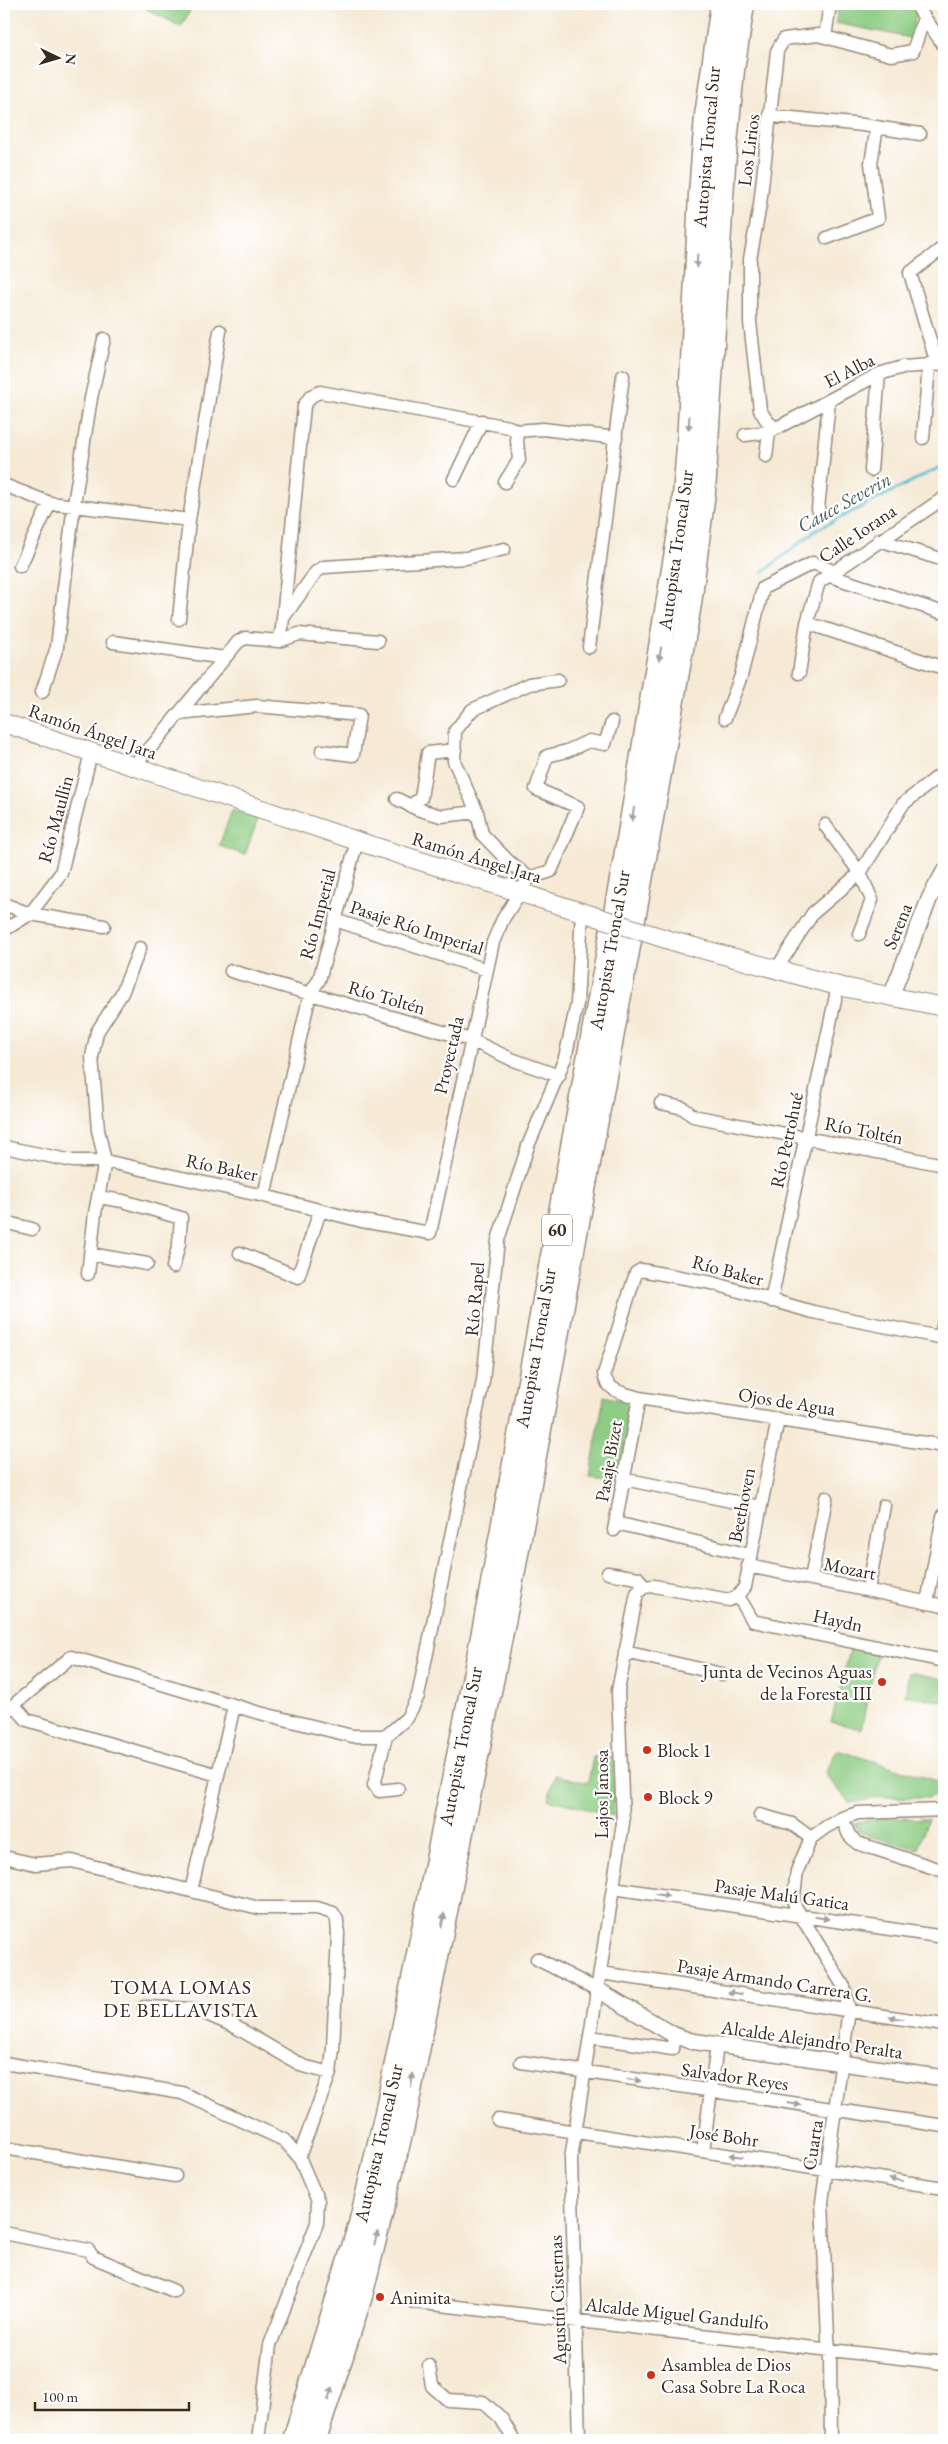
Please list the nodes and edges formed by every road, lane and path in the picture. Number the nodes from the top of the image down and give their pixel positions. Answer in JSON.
{"nodes":[{"id":1,"x":722,"y":4,"type":"edge"},
{"id":2,"x":743,"y":4,"type":"edge"},
{"id":3,"x":830,"y":4,"type":"edge"},
{"id":4,"x":916,"y":4,"type":"edge"},
{"id":5,"x":924,"y":18,"type":"junction"},
{"id":6,"x":825,"y":36,"type":"junction"},
{"id":7,"x":944,"y":46,"type":"edge"},
{"id":8,"x":772,"y":116,"type":"junction"},
{"id":9,"x":877,"y":127,"type":"junction"},
{"id":10,"x":920,"y":134,"type":"dead end"},
{"id":11,"x":826,"y":238,"type":"dead end"},
{"id":12,"x":944,"y":247,"type":"edge"},
{"id":13,"x":220,"y":331,"type":"dead end"},
{"id":14,"x":104,"y":339,"type":"dead end"},
{"id":15,"x":937,"y":364,"type":"edge"},
{"id":16,"x":879,"y":374,"type":"junction"},
{"id":17,"x":623,"y":376,"type":"dead end"},
{"id":18,"x":829,"y":402,"type":"junction"},
{"id":19,"x":482,"y":421,"type":"junction"},
{"id":20,"x":772,"y":430,"type":"junction"},
{"id":21,"x":516,"y":431,"type":"junction"},
{"id":22,"x":745,"y":435,"type":"dead end"},
{"id":23,"x":616,"y":438,"type":"junction"},
{"id":24,"x":923,"y":438,"type":"dead end"},
{"id":25,"x":766,"y":456,"type":"dead end"},
{"id":26,"x":871,"y":470,"type":"dead end"},
{"id":27,"x":454,"y":478,"type":"dead end"},
{"id":28,"x":505,"y":482,"type":"dead end"},
{"id":29,"x":4,"y":484,"type":"edge"},
{"id":30,"x":50,"y":502,"type":"junction"},
{"id":31,"x":941,"y":502,"type":"edge"},
{"id":32,"x":74,"y":504,"type":"junction"},
{"id":33,"x":818,"y":509,"type":"dead end"},
{"id":34,"x":189,"y":520,"type":"junction"},
{"id":35,"x":879,"y":540,"type":"junction"},
{"id":36,"x":504,"y":549,"type":"dead end"},
{"id":37,"x":944,"y":560,"type":"edge"},
{"id":38,"x":20,"y":566,"type":"dead end"},
{"id":39,"x":830,"y":573,"type":"junction"},
{"id":40,"x":944,"y":613,"type":"edge"},
{"id":41,"x":283,"y":618,"type":"junction"},
{"id":42,"x":179,"y":619,"type":"dead end"},
{"id":43,"x":807,"y":623,"type":"junction"},
{"id":44,"x":279,"y":640,"type":"junction"},
{"id":45,"x":378,"y":641,"type":"dead end"},
{"id":46,"x":113,"y":642,"type":"dead end"},
{"id":47,"x":589,"y":647,"type":"dead end"},
{"id":48,"x":225,"y":658,"type":"junction"},
{"id":49,"x":944,"y":668,"type":"edge"},
{"id":50,"x":799,"y":673,"type":"dead end"},
{"id":51,"x":558,"y":680,"type":"dead end"},
{"id":52,"x":42,"y":692,"type":"dead end"},
{"id":53,"x":178,"y":714,"type":"junction"},
{"id":54,"x":726,"y":718,"type":"dead end"},
{"id":55,"x":612,"y":722,"type":"dead end"},
{"id":56,"x":4,"y":723,"type":"edge"},
{"id":57,"x":455,"y":750,"type":"junction"},
{"id":58,"x":322,"y":751,"type":"dead end"},
{"id":59,"x":91,"y":753,"type":"junction"},
{"id":60,"x":132,"y":767,"type":"junction"},
{"id":61,"x":944,"y":772,"type":"edge"},
{"id":62,"x":397,"y":799,"type":"dead end"},
{"id":63,"x":410,"y":806,"type":"junction"},
{"id":64,"x":477,"y":812,"type":"junction"},
{"id":65,"x":825,"y":825,"type":"dead end"},
{"id":66,"x":357,"y":841,"type":"junction"},
{"id":67,"x":944,"y":872,"type":"edge"},
{"id":68,"x":860,"y":873,"type":"junction"},
{"id":69,"x":524,"y":885,"type":"junction"},
{"id":70,"x":4,"y":904,"type":"edge"},
{"id":71,"x":586,"y":913,"type":"junction"},
{"id":72,"x":30,"y":914,"type":"junction"},
{"id":73,"x":335,"y":920,"type":"junction"},
{"id":74,"x":104,"y":926,"type":"dead end"},
{"id":75,"x":4,"y":930,"type":"edge"},
{"id":76,"x":859,"y":934,"type":"dead end"},
{"id":77,"x":140,"y":948,"type":"dead end"},
{"id":78,"x":777,"y":968,"type":"junction"},
{"id":79,"x":487,"y":970,"type":"junction"},
{"id":80,"x":231,"y":971,"type":"dead end"},
{"id":81,"x":838,"y":986,"type":"junction"},
{"id":82,"x":310,"y":994,"type":"junction"},
{"id":83,"x":891,"y":996,"type":"junction"},
{"id":84,"x":944,"y":1007,"type":"edge"},
{"id":85,"x":471,"y":1040,"type":"junction"},
{"id":86,"x":559,"y":1076,"type":"junction"},
{"id":87,"x":661,"y":1103,"type":"dead end"},
{"id":88,"x":806,"y":1138,"type":"junction"},
{"id":89,"x":4,"y":1147,"type":"edge"},
{"id":90,"x":105,"y":1161,"type":"junction"},
{"id":91,"x":944,"y":1165,"type":"edge"},
{"id":92,"x":264,"y":1196,"type":"junction"},
{"id":93,"x":98,"y":1197,"type":"junction"},
{"id":94,"x":320,"y":1211,"type":"junction"},
{"id":95,"x":4,"y":1222,"type":"edge"},
{"id":96,"x":32,"y":1229,"type":"dead end"},
{"id":97,"x":430,"y":1233,"type":"joint"},
{"id":98,"x":240,"y":1253,"type":"dead end"},
{"id":99,"x":90,"y":1254,"type":"junction"},
{"id":100,"x":147,"y":1264,"type":"dead end"},
{"id":101,"x":173,"y":1267,"type":"dead end"},
{"id":102,"x":88,"y":1274,"type":"dead end"},
{"id":103,"x":771,"y":1301,"type":"junction"},
{"id":104,"x":944,"y":1320,"type":"edge"},
{"id":105,"x":942,"y":1338,"type":"edge"},
{"id":106,"x":624,"y":1394,"type":"joint"},
{"id":107,"x":639,"y":1398,"type":"junction"},
{"id":108,"x":778,"y":1418,"type":"junction"},
{"id":109,"x":944,"y":1446,"type":"edge"},
{"id":110,"x":624,"y":1479,"type":"junction"},
{"id":111,"x":826,"y":1498,"type":"dead end"},
{"id":112,"x":884,"y":1506,"type":"dead end"},
{"id":113,"x":760,"y":1507,"type":"junction"},
{"id":114,"x":943,"y":1516,"type":"edge"},
{"id":115,"x":615,"y":1527,"type":"joint"},
{"id":116,"x":749,"y":1560,"type":"junction"},
{"id":117,"x":608,"y":1573,"type":"dead end"},
{"id":118,"x":812,"y":1579,"type":"junction"},
{"id":119,"x":644,"y":1586,"type":"junction"},
{"id":120,"x":868,"y":1590,"type":"junction"},
{"id":121,"x":738,"y":1596,"type":"junction"},
{"id":122,"x":927,"y":1603,"type":"junction"},
{"id":123,"x":944,"y":1606,"type":"edge"},
{"id":124,"x":625,"y":1652,"type":"junction"},
{"id":125,"x":944,"y":1662,"type":"edge"},
{"id":126,"x":722,"y":1674,"type":"dead end"},
{"id":127,"x":234,"y":1706,"type":"junction"},
{"id":128,"x":9,"y":1709,"type":"edge"},
{"id":129,"x":386,"y":1736,"type":"junction"},
{"id":130,"x":218,"y":1775,"type":"junction"},
{"id":131,"x":398,"y":1789,"type":"dead end"},
{"id":132,"x":944,"y":1810,"type":"edge"},
{"id":133,"x":760,"y":1816,"type":"dead end"},
{"id":134,"x":842,"y":1818,"type":"junction"},
{"id":135,"x":811,"y":1838,"type":"junction"},
{"id":136,"x":4,"y":1857,"type":"edge"},
{"id":137,"x":944,"y":1871,"type":"edge"},
{"id":138,"x":614,"y":1888,"type":"junction"},
{"id":139,"x":191,"y":1890,"type":"junction"},
{"id":140,"x":799,"y":1915,"type":"junction"},
{"id":141,"x":944,"y":1937,"type":"edge"},
{"id":142,"x":536,"y":1959,"type":"dead end"},
{"id":143,"x":601,"y":1973,"type":"junction"},
{"id":144,"x":598,"y":1990,"type":"junction"},
{"id":145,"x":144,"y":2007,"type":"dead end"},
{"id":146,"x":849,"y":2010,"type":"junction"},
{"id":147,"x":944,"y":2025,"type":"edge"},
{"id":148,"x":674,"y":2035,"type":"junction"},
{"id":149,"x":590,"y":2037,"type":"junction"},
{"id":150,"x":717,"y":2045,"type":"junction"},
{"id":151,"x":521,"y":2062,"type":"dead end"},
{"id":152,"x":4,"y":2063,"type":"edge"},
{"id":153,"x":842,"y":2064,"type":"junction"},
{"id":154,"x":330,"y":2073,"type":"junction"},
{"id":155,"x":585,"y":2073,"type":"junction"},
{"id":156,"x":944,"y":2078,"type":"edge"},
{"id":157,"x":711,"y":2091,"type":"junction"},
{"id":158,"x":836,"y":2110,"type":"junction"},
{"id":159,"x":498,"y":2120,"type":"dead end"},
{"id":160,"x":944,"y":2126,"type":"edge"},
{"id":161,"x":576,"y":2132,"type":"junction"},
{"id":162,"x":4,"y":2148,"type":"edge"},
{"id":163,"x":703,"y":2151,"type":"junction"},
{"id":164,"x":299,"y":2157,"type":"junction"},
{"id":165,"x":571,"y":2159,"type":"joint"},
{"id":166,"x":827,"y":2169,"type":"junction"},
{"id":167,"x":175,"y":2176,"type":"dead end"},
{"id":168,"x":944,"y":2188,"type":"edge"},
{"id":169,"x":4,"y":2233,"type":"edge"},
{"id":170,"x":174,"y":2291,"type":"dead end"},
{"id":171,"x":414,"y":2302,"type":"dead end"},
{"id":172,"x":577,"y":2320,"type":"junction"},
{"id":173,"x":829,"y":2349,"type":"junction"},
{"id":174,"x":940,"y":2362,"type":"edge"},
{"id":175,"x":429,"y":2366,"type":"dead end"},
{"id":176,"x":258,"y":2440,"type":"edge"},
{"id":177,"x":294,"y":2440,"type":"edge"},
{"id":178,"x":315,"y":2440,"type":"edge"},
{"id":179,"x":514,"y":2440,"type":"edge"},
{"id":180,"x":578,"y":2440,"type":"edge"},
{"id":181,"x":830,"y":2440,"type":"edge"}],
"edges":[{"from":1,"to":177,"type":"highway","name":"Autopista Troncal Sur","number":"60","one_way":true},
{"from":178,"to":2,"type":"highway","name":"Autopista Troncal Sur","number":"60","one_way":true},
{"from":3,"to":6,"type":"street"},
{"from":4,"to":5,"type":"street"},
{"from":5,"to":6,"type":"street","name":"Los Lirios"},
{"from":5,"to":7,"type":"street"},
{"from":6,"to":8,"type":"street","name":"Los Lirios"},
{"from":8,"to":9,"type":"street"},
{"from":8,"to":20,"type":"street","name":"Los Lirios"},
{"from":9,"to":10,"type":"street"},
{"from":9,"to":11,"type":"street"},
{"from":12,"to":15,"type":"street"},
{"from":13,"to":34,"type":"street"},
{"from":14,"to":32,"type":"street"},
{"from":15,"to":16,"type":"street","name":"El Alba"},
{"from":15,"to":24,"type":"street"},
{"from":16,"to":18,"type":"street","name":"El Alba"},
{"from":16,"to":26,"type":"street"},
{"from":17,"to":23,"type":"street"},
{"from":18,"to":20,"type":"street","name":"El Alba"},
{"from":18,"to":33,"type":"street"},
{"from":19,"to":21,"type":"street"},
{"from":19,"to":27,"type":"street"},
{"from":19,"to":41,"type":"street"},
{"from":20,"to":22,"type":"street","name":"El Alba"},
{"from":20,"to":25,"type":"street"},
{"from":21,"to":23,"type":"street"},
{"from":21,"to":28,"type":"street"},
{"from":23,"to":47,"type":"street"},
{"from":29,"to":30,"type":"street"},
{"from":30,"to":32,"type":"street"},
{"from":30,"to":38,"type":"street"},
{"from":31,"to":35,"type":"street","name":"Calle Iorana"},
{"from":32,"to":34,"type":"street"},
{"from":32,"to":52,"type":"street"},
{"from":34,"to":42,"type":"street"},
{"from":35,"to":37,"type":"street"},
{"from":35,"to":39,"type":"street","name":"Calle Iorana"},
{"from":36,"to":41,"type":"street"},
{"from":39,"to":40,"type":"street"},
{"from":39,"to":43,"type":"street","name":"Calle Iorana"},
{"from":39,"to":54,"type":"street"},
{"from":41,"to":44,"type":"street"},
{"from":43,"to":49,"type":"street"},
{"from":43,"to":50,"type":"street","name":"Calle Iorana"},
{"from":44,"to":45,"type":"street"},
{"from":44,"to":48,"type":"street"},
{"from":46,"to":48,"type":"street"},
{"from":48,"to":53,"type":"street"},
{"from":51,"to":57,"type":"street"},
{"from":53,"to":58,"type":"street"},
{"from":53,"to":60,"type":"street"},
{"from":55,"to":69,"type":"street"},
{"from":56,"to":59,"type":"main road","name":"Ramón Ángel Jara"},
{"from":57,"to":63,"type":"street"},
{"from":57,"to":64,"type":"street"},
{"from":59,"to":60,"type":"main road","name":"Ramón Ángel Jara"},
{"from":59,"to":72,"type":"street","name":"Río Maullin"},
{"from":60,"to":66,"type":"main road","name":"Ramón Ángel Jara"},
{"from":61,"to":68,"type":"street"},
{"from":62,"to":63,"type":"street"},
{"from":63,"to":64,"type":"street"},
{"from":64,"to":69,"type":"street"},
{"from":65,"to":68,"type":"street"},
{"from":66,"to":69,"type":"main road","name":"Ramón Ángel Jara"},
{"from":66,"to":73,"type":"street","name":"Río Imperial"},
{"from":67,"to":83,"type":"street","name":"Serena"},
{"from":68,"to":76,"type":"street"},
{"from":68,"to":78,"type":"street"},
{"from":69,"to":71,"type":"main road","name":"Ramón Ángel Jara"},
{"from":69,"to":79,"type":"street","name":"Proyectada"},
{"from":70,"to":72,"type":"street"},
{"from":71,"to":78,"type":"main road","name":"Ramón Ángel Jara","bridge":true},
{"from":71,"to":86,"type":"street","name":"Río Rapel"},
{"from":72,"to":74,"type":"street"},
{"from":72,"to":75,"type":"street","name":"Río Maullin"},
{"from":73,"to":79,"type":"street","name":"Pasaje Río Imperial"},
{"from":73,"to":82,"type":"street","name":"Río Imperial"},
{"from":77,"to":90,"type":"street"},
{"from":78,"to":81,"type":"main road","name":"Ramón Ángel Jara"},
{"from":79,"to":85,"type":"street","name":"Proyectada"},
{"from":80,"to":82,"type":"street","name":"Río Toltén"},
{"from":81,"to":83,"type":"main road","name":"Ramón Ángel Jara"},
{"from":81,"to":88,"type":"street","name":"Río Petrohué"},
{"from":82,"to":85,"type":"street","name":"Río Toltén"},
{"from":82,"to":92,"type":"street"},
{"from":83,"to":84,"type":"main road","name":"Ramón Ángel Jara"},
{"from":85,"to":86,"type":"street","name":"Río Toltén"},
{"from":85,"to":97,"type":"street","name":"Proyectada"},
{"from":86,"to":129,"type":"street","name":"Río Rapel"},
{"from":87,"to":88,"type":"street","name":"Río Toltén"},
{"from":88,"to":91,"type":"street","name":"Río Toltén"},
{"from":88,"to":103,"type":"street","name":"Río Petrohué"},
{"from":89,"to":90,"type":"street","name":"Río Baker"},
{"from":90,"to":92,"type":"street","name":"Río Baker"},
{"from":90,"to":93,"type":"street"},
{"from":92,"to":94,"type":"street","name":"Río Baker"},
{"from":93,"to":99,"type":"street"},
{"from":93,"to":101,"type":"street"},
{"from":94,"to":97,"type":"street","name":"Río Baker"},
{"from":94,"to":98,"type":"street"},
{"from":95,"to":96,"type":"street"},
{"from":99,"to":100,"type":"street"},
{"from":99,"to":102,"type":"street"},
{"from":103,"to":105,"type":"street","name":"Río Baker"},
{"from":103,"to":106,"type":"street","name":"Río Baker"},
{"from":104,"to":105,"type":"street"},
{"from":106,"to":107,"type":"street","name":"Ojos de Agua"},
{"from":107,"to":108,"type":"street","name":"Ojos de Agua"},
{"from":107,"to":110,"type":"street","name":"Pasaje Bizet"},
{"from":108,"to":109,"type":"street","name":"Ojos de Agua"},
{"from":108,"to":113,"type":"street","name":"Beethoven"},
{"from":110,"to":113,"type":"street"},
{"from":110,"to":115,"type":"street","name":"Pasaje Bizet"},
{"from":111,"to":118,"type":"street"},
{"from":112,"to":120,"type":"street"},
{"from":113,"to":116,"type":"street","name":"Beethoven"},
{"from":114,"to":122,"type":"street"},
{"from":115,"to":116,"type":"street","name":"Mozart"},
{"from":116,"to":118,"type":"street","name":"Mozart"},
{"from":116,"to":121,"type":"street","name":"Beethoven"},
{"from":117,"to":119,"type":"street"},
{"from":118,"to":120,"type":"street","name":"Mozart"},
{"from":119,"to":121,"type":"street"},
{"from":119,"to":124,"type":"street","name":"Lajos Janosa"},
{"from":120,"to":122,"type":"street","name":"Mozart"},
{"from":121,"to":125,"type":"street","name":"Haydn"},
{"from":122,"to":123,"type":"street","name":"Mozart"},
{"from":124,"to":126,"type":"street"},
{"from":124,"to":138,"type":"street","name":"Lajos Janosa"},
{"from":127,"to":128,"type":"street"},
{"from":127,"to":129,"type":"street"},
{"from":127,"to":130,"type":"street"},
{"from":128,"to":130,"type":"street"},
{"from":129,"to":131,"type":"street"},
{"from":130,"to":139,"type":"street"},
{"from":132,"to":134,"type":"street"},
{"from":133,"to":135,"type":"street"},
{"from":134,"to":135,"type":"street"},
{"from":134,"to":137,"type":"street"},
{"from":135,"to":140,"type":"street","name":"Cuarta"},
{"from":136,"to":139,"type":"street"},
{"from":138,"to":140,"type":"street","name":"Pasaje Malú Gatica","one_way":true},
{"from":138,"to":143,"type":"street","name":"Lajos Janosa"},
{"from":139,"to":154,"type":"street"},
{"from":140,"to":141,"type":"street","name":"Pasaje Malú Gatica","one_way":true},
{"from":140,"to":146,"type":"street","name":"Cuarta"},
{"from":142,"to":144,"type":"street"},
{"from":143,"to":144,"type":"street","name":"Lajos Janosa"},
{"from":146,"to":143,"type":"street","name":"Pasaje Armando Carrera G.","one_way":true},
{"from":144,"to":148,"type":"street","name":"Alcalde Alejandro Peralta"},
{"from":144,"to":149,"type":"street","name":"Lajos Janosa"},
{"from":145,"to":154,"type":"street"},
{"from":147,"to":146,"type":"street","name":"Pasaje Armando Carrera G.","one_way":true},
{"from":146,"to":153,"type":"street","name":"Cuarta"},
{"from":148,"to":149,"type":"street"},
{"from":148,"to":150,"type":"street","name":"Alcalde Alejandro Peralta"},
{"from":149,"to":155,"type":"street","name":"Lajos Janosa"},
{"from":150,"to":153,"type":"street","name":"Alcalde Alejandro Peralta"},
{"from":150,"to":157,"type":"street"},
{"from":151,"to":155,"type":"street","name":"Salvador Reyes"},
{"from":152,"to":164,"type":"street"},
{"from":153,"to":156,"type":"street","name":"Alcalde Alejandro Peralta"},
{"from":153,"to":158,"type":"street","name":"Cuarta"},
{"from":154,"to":164,"type":"street"},
{"from":155,"to":157,"type":"street","name":"Salvador Reyes","one_way":true},
{"from":155,"to":161,"type":"street","name":"Lajos Janosa"},
{"from":157,"to":158,"type":"street","name":"Salvador Reyes","one_way":true},
{"from":157,"to":163,"type":"street"},
{"from":158,"to":160,"type":"street","name":"Salvador Reyes"},
{"from":158,"to":166,"type":"street","name":"Cuarta"},
{"from":159,"to":161,"type":"street","name":"José Bohr"},
{"from":161,"to":163,"type":"street","name":"José Bohr"},
{"from":161,"to":165,"type":"street","name":"Lajos Janosa"},
{"from":162,"to":167,"type":"street"},
{"from":166,"to":163,"type":"street","name":"José Bohr","one_way":true},
{"from":164,"to":176,"type":"street"},
{"from":165,"to":172,"type":"street","name":"Agustín Cisternas"},
{"from":168,"to":166,"type":"street","name":"José Bohr","one_way":true},
{"from":166,"to":173,"type":"street","name":"Cuarta"},
{"from":169,"to":170,"type":"street"},
{"from":171,"to":172,"type":"street","name":"Alcalde Miguel Gandulfo"},
{"from":172,"to":173,"type":"street","name":"Alcalde Miguel Gandulfo"},
{"from":172,"to":180,"type":"street","name":"Agustín Cisternas"},
{"from":173,"to":174,"type":"street","name":"Alcalde Miguel Gandulfo"},
{"from":173,"to":181,"type":"street","name":"Cuarta"},
{"from":175,"to":179,"type":"street"}]}
